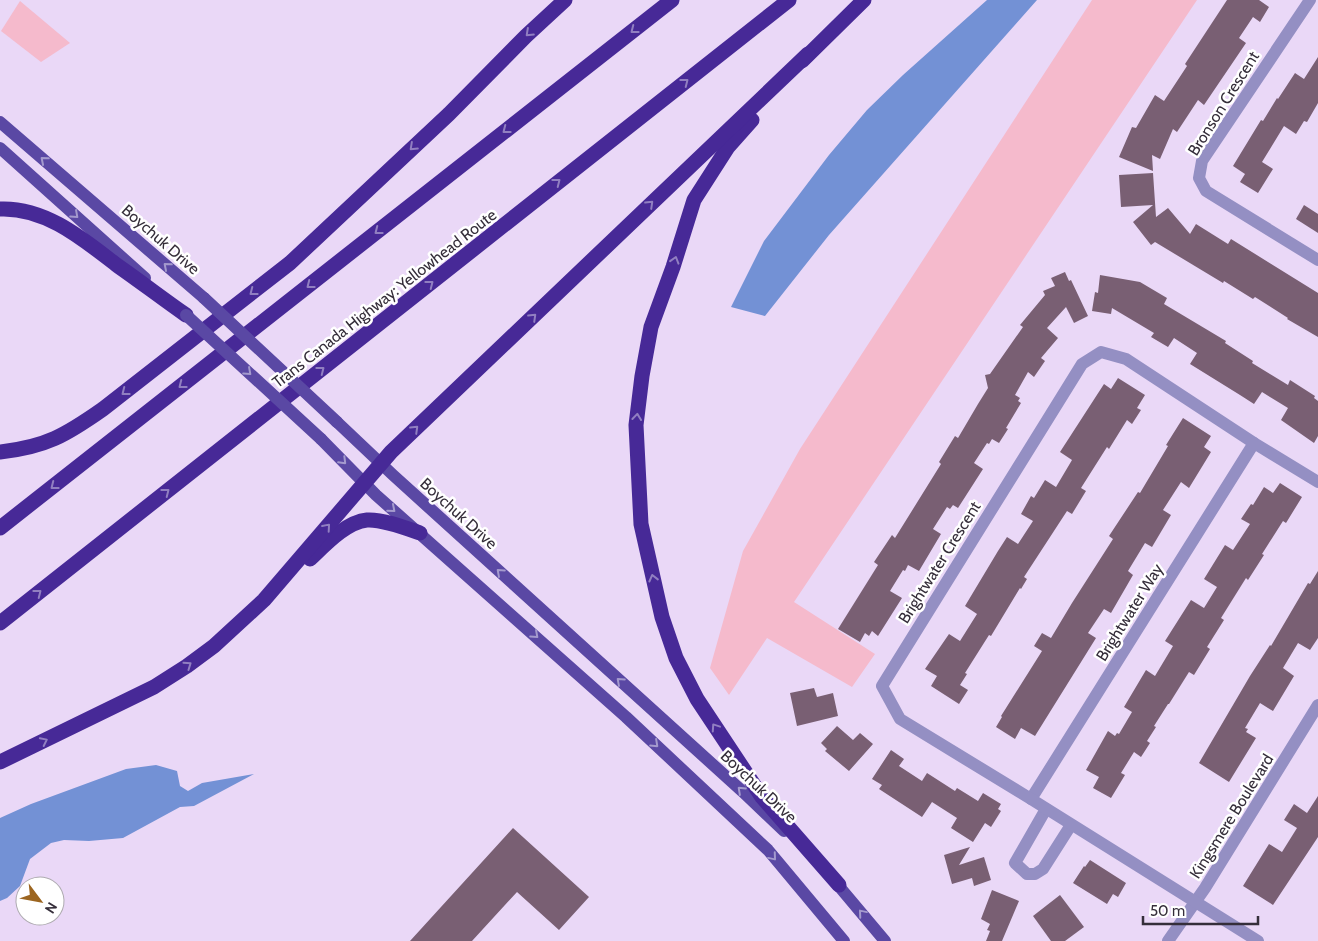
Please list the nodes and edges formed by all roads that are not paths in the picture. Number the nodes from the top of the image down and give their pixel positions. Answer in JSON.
{"nodes":[{"id":1,"x":565,"y":0,"type":"edge"},
{"id":2,"x":672,"y":0,"type":"edge"},
{"id":3,"x":789,"y":0,"type":"edge"},
{"id":4,"x":864,"y":0,"type":"edge"},
{"id":5,"x":1310,"y":0,"type":"edge"},
{"id":6,"x":808,"y":54,"type":"junction"},
{"id":7,"x":0,"y":122,"type":"edge"},
{"id":8,"x":0,"y":148,"type":"edge"},
{"id":9,"x":0,"y":209,"type":"edge"},
{"id":10,"x":1318,"y":260,"type":"edge"},
{"id":11,"x":186,"y":316,"type":"junction"},
{"id":12,"x":1254,"y":443,"type":"junction"},
{"id":13,"x":0,"y":452,"type":"edge"},
{"id":14,"x":381,"y":463,"type":"junction"},
{"id":15,"x":1318,"y":482,"type":"edge"},
{"id":16,"x":365,"y":483,"type":"junction"},
{"id":17,"x":0,"y":528,"type":"edge"},
{"id":18,"x":420,"y":533,"type":"junction"},
{"id":19,"x":264,"y":600,"type":"junction"},
{"id":20,"x":0,"y":623,"type":"edge"},
{"id":21,"x":1318,"y":705,"type":"edge"},
{"id":22,"x":0,"y":762,"type":"edge"},
{"id":23,"x":1031,"y":799,"type":"junction"},
{"id":24,"x":1046,"y":809,"type":"junction"},
{"id":25,"x":1071,"y":825,"type":"junction"},
{"id":26,"x":839,"y":885,"type":"junction"},
{"id":27,"x":1195,"y":903,"type":"junction"},
{"id":28,"x":844,"y":941,"type":"edge"},
{"id":29,"x":885,"y":941,"type":"edge"},
{"id":30,"x":1168,"y":941,"type":"edge"},
{"id":31,"x":1258,"y":941,"type":"edge"}],
"edges":[{"from":1,"to":13,"type":"highway","one_way":true},
{"from":2,"to":17,"type":"highway","one_way":true},
{"from":20,"to":3,"type":"highway","name":"Trans Canada Highway: Yellowhead Route","one_way":true},
{"from":4,"to":6,"type":"highway"},
{"from":5,"to":10,"type":"street","name":"Bronson Crescent"},
{"from":14,"to":6,"type":"highway","one_way":true},
{"from":26,"to":6,"type":"highway","one_way":true},
{"from":14,"to":7,"type":"main road","name":"Boychuk Drive","one_way":true,"bridge":true},
{"from":8,"to":11,"type":"main road","one_way":true},
{"from":9,"to":11,"type":"highway"},
{"from":11,"to":16,"type":"main road","one_way":true,"bridge":true},
{"from":12,"to":15,"type":"street","name":"Brightwater Crescent"},
{"from":12,"to":23,"type":"street","name":"Brightwater Way"},
{"from":12,"to":23,"type":"street","name":"Brightwater Crescent"},
{"from":14,"to":16,"type":"highway"},
{"from":26,"to":14,"type":"main road","name":"Boychuk Drive","one_way":true},
{"from":16,"to":18,"type":"main road","one_way":true},
{"from":19,"to":16,"type":"highway","one_way":true},
{"from":18,"to":19,"type":"highway"},
{"from":18,"to":28,"type":"main road","one_way":true},
{"from":22,"to":19,"type":"highway","one_way":true},
{"from":21,"to":27,"type":"street","name":"Kingsmere Boulevard"},
{"from":23,"to":24,"type":"street","name":"Brightwater Crescent"},
{"from":24,"to":25,"type":"street","name":"Brightwater Crescent"},
{"from":24,"to":25,"type":"street"},
{"from":25,"to":27,"type":"street","name":"Brightwater Crescent"},
{"from":29,"to":26,"type":"main road","name":"Boychuk Drive","one_way":true},
{"from":27,"to":30,"type":"street","name":"Kingsmere Boulevard"},
{"from":27,"to":31,"type":"street","name":"Brightwater Crescent"}]}
